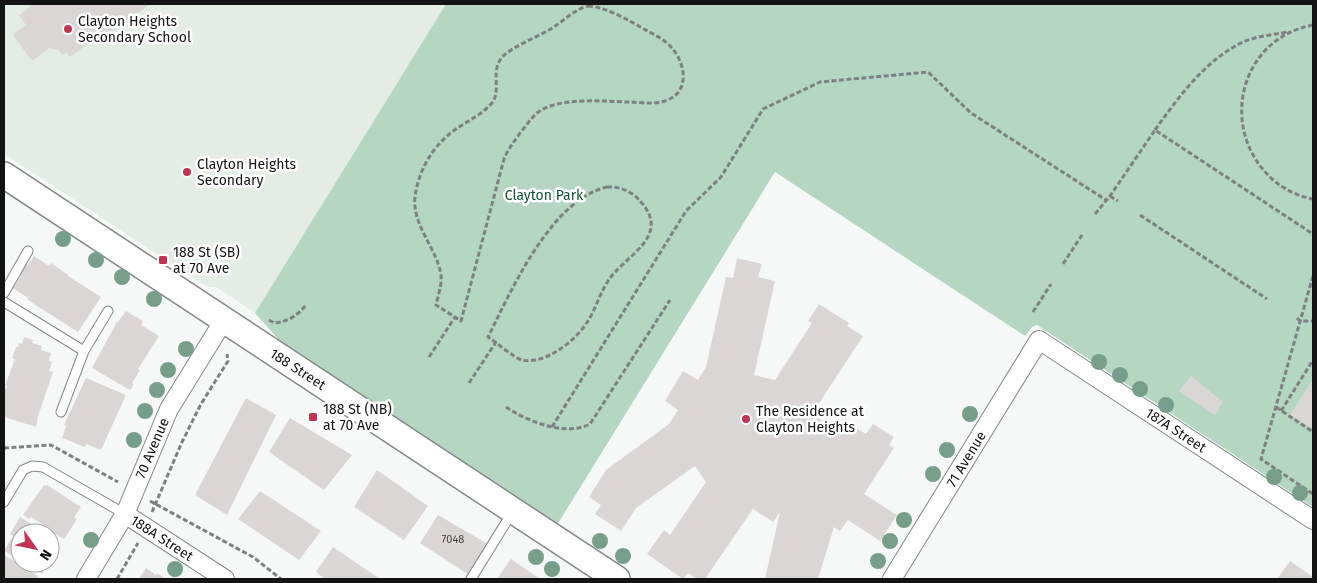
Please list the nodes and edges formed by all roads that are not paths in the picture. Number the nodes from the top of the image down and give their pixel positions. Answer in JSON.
{"nodes":[{"id":1,"x":4,"y":175,"type":"edge"},
{"id":2,"x":28,"y":251,"type":"dead end"},
{"id":3,"x":4,"y":293,"type":"edge"},
{"id":4,"x":4,"y":302,"type":"edge"},
{"id":5,"x":108,"y":311,"type":"dead end"},
{"id":6,"x":224,"y":320,"type":"junction"},
{"id":7,"x":1039,"y":340,"type":"joint"},
{"id":8,"x":84,"y":351,"type":"junction"},
{"id":9,"x":61,"y":412,"type":"dead end"},
{"id":10,"x":4,"y":502,"type":"edge"},
{"id":11,"x":513,"y":511,"type":"junction"},
{"id":12,"x":124,"y":514,"type":"junction"},
{"id":13,"x":1313,"y":520,"type":"edge"},
{"id":14,"x":86,"y":579,"type":"edge"},
{"id":15,"x":225,"y":579,"type":"edge"},
{"id":16,"x":470,"y":579,"type":"edge"},
{"id":17,"x":617,"y":579,"type":"edge"},
{"id":18,"x":892,"y":579,"type":"edge"}],
"edges":[{"from":1,"to":6,"type":"street","name":"188 Street"},
{"from":2,"to":3,"type":"lane"},
{"from":4,"to":8,"type":"lane"},
{"from":5,"to":8,"type":"lane"},
{"from":6,"to":11,"type":"street","name":"188 Street"},
{"from":6,"to":12,"type":"street","name":"70 Avenue"},
{"from":7,"to":13,"type":"street","name":"187A Street"},
{"from":7,"to":18,"type":"street","name":"71 Avenue"},
{"from":8,"to":9,"type":"lane"},
{"from":10,"to":12,"type":"lane"},
{"from":11,"to":16,"type":"lane"},
{"from":11,"to":17,"type":"street","name":"188 Street"},
{"from":12,"to":14,"type":"street","name":"70 Avenue"},
{"from":12,"to":15,"type":"street","name":"188A Street"}]}
